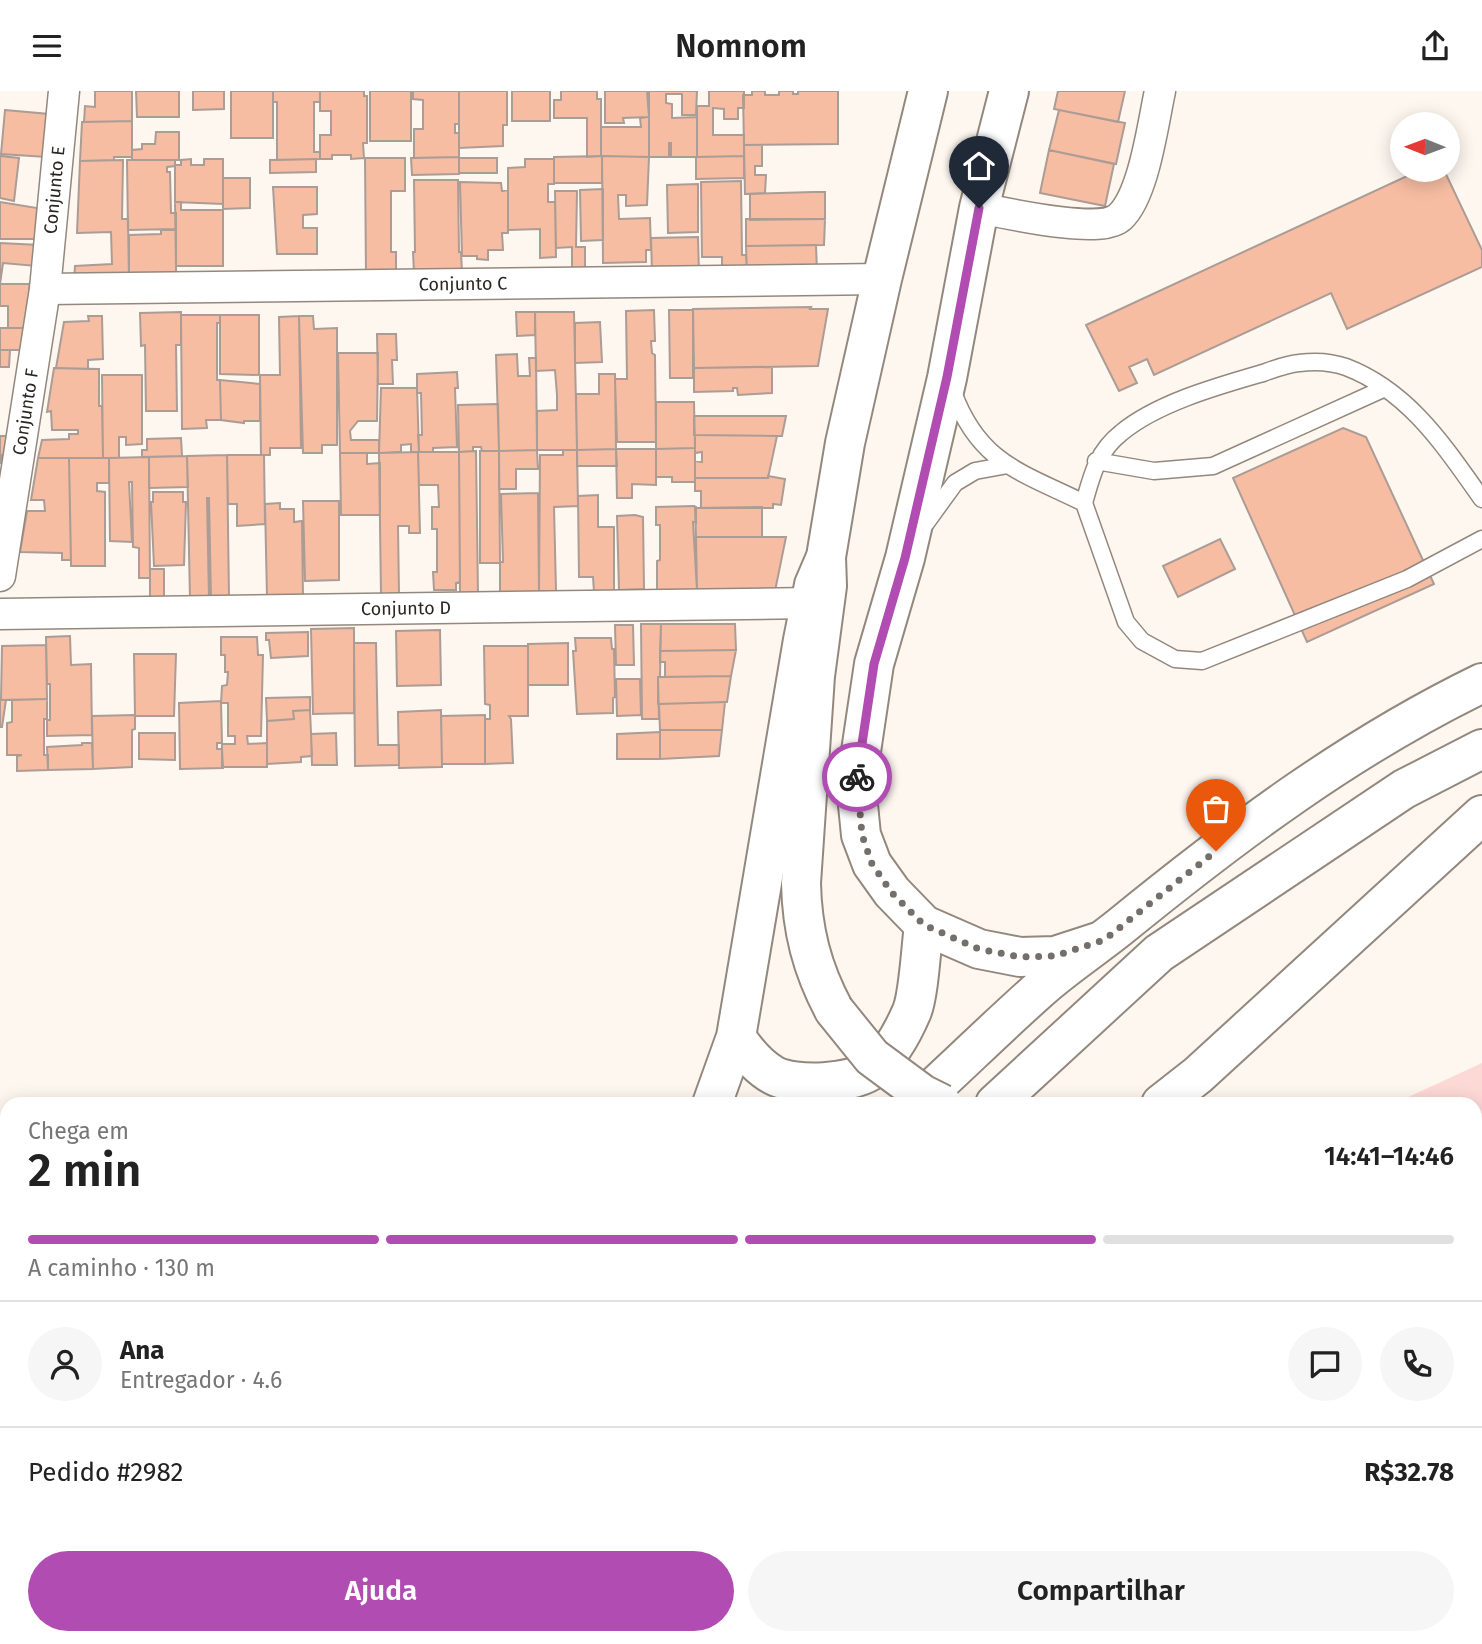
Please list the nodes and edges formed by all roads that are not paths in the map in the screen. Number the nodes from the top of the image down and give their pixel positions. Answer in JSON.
{"nodes":[{"id":1,"x":64,"y":91,"type":"edge"},
{"id":2,"x":928,"y":91,"type":"edge"},
{"id":3,"x":1009,"y":91,"type":"edge"},
{"id":4,"x":1160,"y":91,"type":"edge"},
{"id":5,"x":979,"y":208,"type":"junction"},
{"id":6,"x":882,"y":279,"type":"junction"},
{"id":7,"x":45,"y":289,"type":"junction"},
{"id":8,"x":947,"y":377,"type":"junction"},
{"id":9,"x":1385,"y":387,"type":"junction"},
{"id":10,"x":1096,"y":461,"type":"junction"},
{"id":11,"x":1008,"y":465,"type":"junction"},
{"id":12,"x":1482,"y":499,"type":"edge"},
{"id":13,"x":1084,"y":503,"type":"junction"},
{"id":14,"x":1482,"y":539,"type":"edge"},
{"id":15,"x":825,"y":557,"type":"junction"},
{"id":16,"x":905,"y":558,"type":"junction"},
{"id":17,"x":0,"y":576,"type":"edge"},
{"id":18,"x":811,"y":603,"type":"junction"},
{"id":19,"x":0,"y":614,"type":"edge"},
{"id":20,"x":1482,"y":683,"type":"edge"},
{"id":21,"x":1482,"y":749,"type":"edge"},
{"id":22,"x":1482,"y":815,"type":"edge"},
{"id":23,"x":924,"y":925,"type":"junction"},
{"id":24,"x":1104,"y":940,"type":"junction"},
{"id":25,"x":736,"y":1037,"type":"junction"},
{"id":26,"x":715,"y":1097,"type":"edge"},
{"id":27,"x":924,"y":1097,"type":"edge"},
{"id":28,"x":928,"y":1097,"type":"edge"},
{"id":29,"x":1003,"y":1097,"type":"edge"},
{"id":30,"x":1170,"y":1097,"type":"edge"}],
"edges":[{"from":1,"to":7,"type":"street","name":"Conjunto E"},
{"from":2,"to":6,"type":"main road"},
{"from":3,"to":5,"type":"main road"},
{"from":4,"to":5,"type":"street"},
{"from":5,"to":8,"type":"main road"},
{"from":6,"to":7,"type":"street","name":"Conjunto C"},
{"from":6,"to":15,"type":"main road"},
{"from":7,"to":17,"type":"street","name":"Conjunto F"},
{"from":8,"to":11,"type":"lane"},
{"from":8,"to":16,"type":"main road"},
{"from":9,"to":10,"type":"lane"},
{"from":9,"to":10,"type":"lane"},
{"from":9,"to":12,"type":"lane"},
{"from":10,"to":13,"type":"lane"},
{"from":11,"to":13,"type":"lane"},
{"from":11,"to":16,"type":"lane"},
{"from":13,"to":14,"type":"lane"},
{"from":15,"to":18,"type":"main road"},
{"from":15,"to":28,"type":"main road","bridge":true},
{"from":16,"to":23,"type":"main road"},
{"from":18,"to":19,"type":"street","name":"Conjunto D"},
{"from":18,"to":25,"type":"main road"},
{"from":20,"to":24,"type":"main road"},
{"from":21,"to":29,"type":"main road"},
{"from":22,"to":30,"type":"main road"},
{"from":23,"to":24,"type":"main road"},
{"from":23,"to":25,"type":"main road"},
{"from":24,"to":27,"type":"main road"},
{"from":25,"to":26,"type":"main road"}]}
